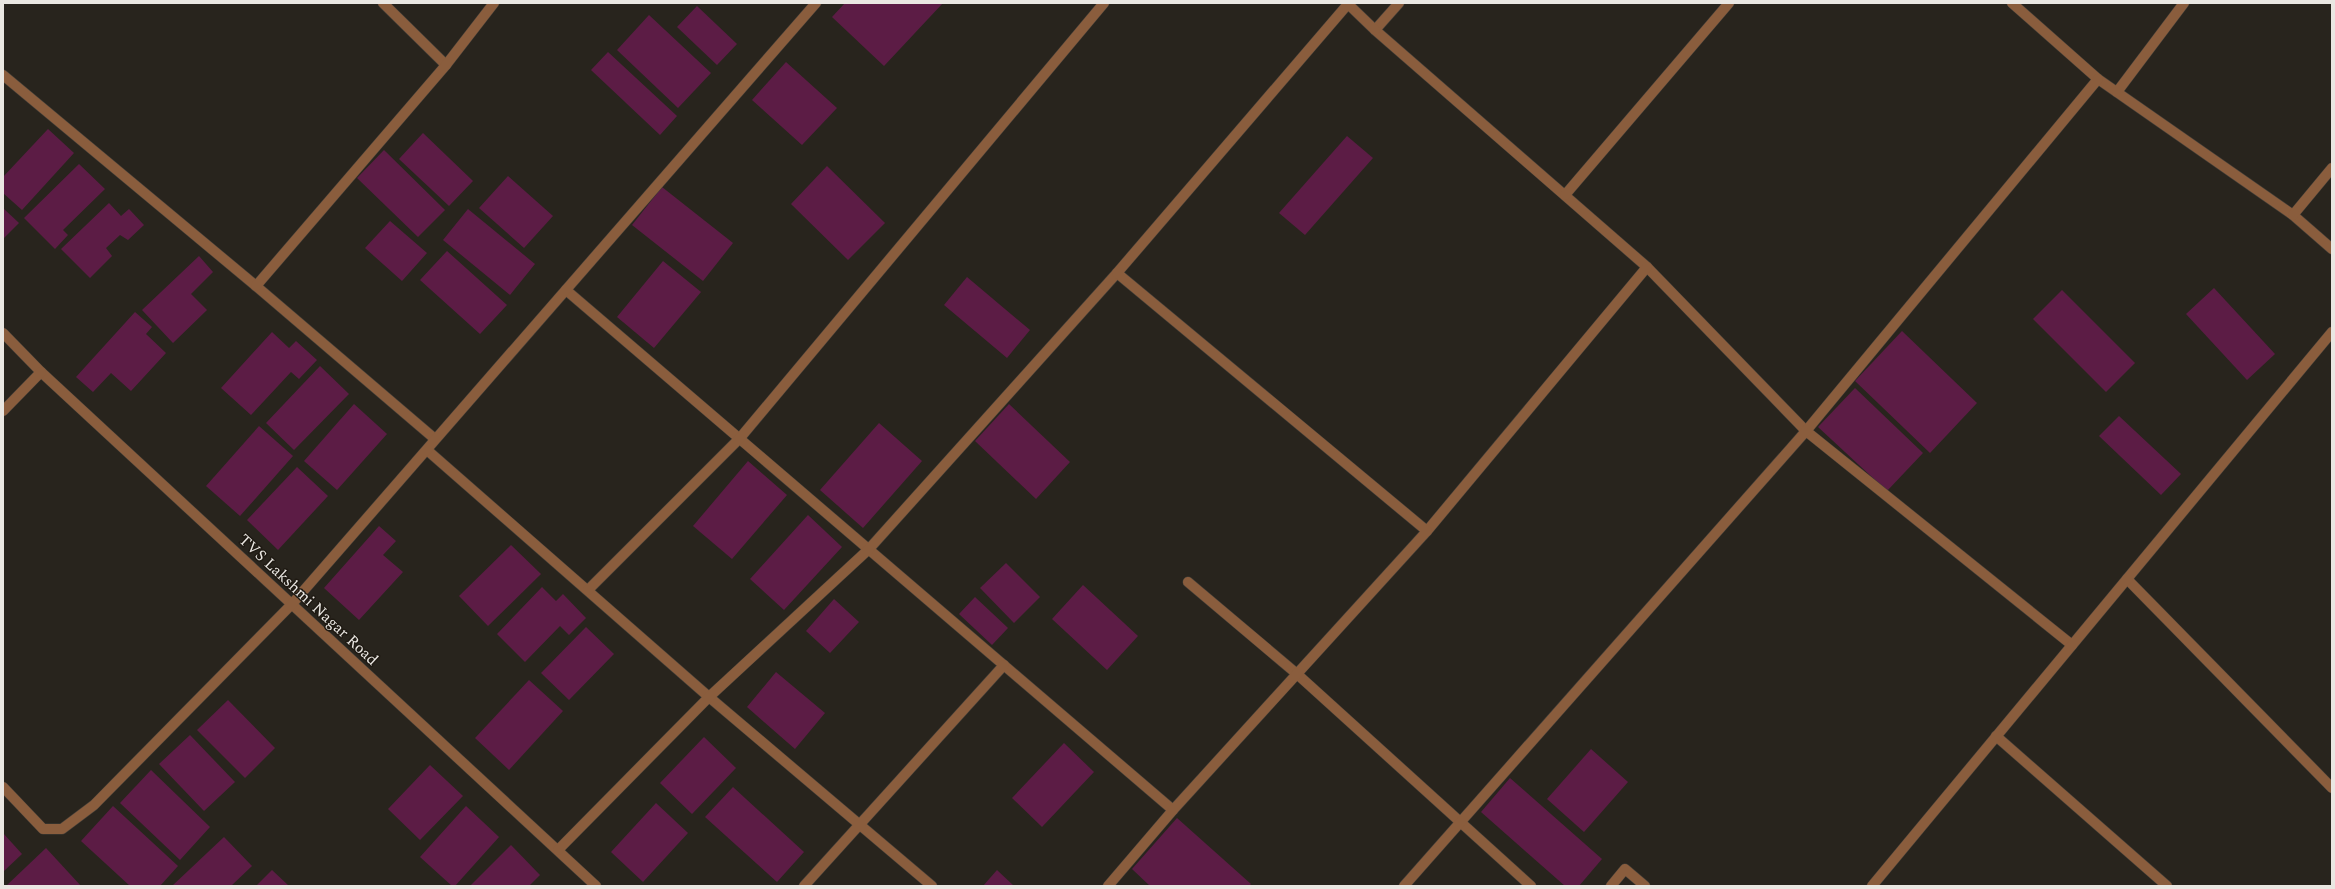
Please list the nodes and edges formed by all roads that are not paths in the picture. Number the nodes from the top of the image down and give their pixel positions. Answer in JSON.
{"nodes":[{"id":1,"x":384,"y":3,"type":"edge"},
{"id":2,"x":494,"y":3,"type":"edge"},
{"id":3,"x":816,"y":3,"type":"edge"},
{"id":4,"x":1104,"y":3,"type":"edge"},
{"id":5,"x":1399,"y":3,"type":"edge"},
{"id":6,"x":1729,"y":3,"type":"edge"},
{"id":7,"x":2012,"y":3,"type":"edge"},
{"id":8,"x":2184,"y":3,"type":"edge"},
{"id":9,"x":1375,"y":30,"type":"junction"},
{"id":10,"x":446,"y":65,"type":"junction"},
{"id":11,"x":3,"y":75,"type":"edge"},
{"id":12,"x":2098,"y":79,"type":"junction"},
{"id":13,"x":2117,"y":92,"type":"junction"},
{"id":14,"x":2332,"y":168,"type":"edge"},
{"id":15,"x":1565,"y":195,"type":"junction"},
{"id":16,"x":2293,"y":215,"type":"junction"},
{"id":17,"x":2332,"y":249,"type":"edge"},
{"id":18,"x":1647,"y":267,"type":"junction"},
{"id":19,"x":1117,"y":273,"type":"junction"},
{"id":20,"x":256,"y":286,"type":"junction"},
{"id":21,"x":566,"y":290,"type":"junction"},
{"id":22,"x":2332,"y":332,"type":"edge"},
{"id":23,"x":3,"y":333,"type":"edge"},
{"id":24,"x":41,"y":372,"type":"junction"},
{"id":25,"x":3,"y":411,"type":"edge"},
{"id":26,"x":1806,"y":431,"type":"junction"},
{"id":27,"x":740,"y":438,"type":"junction"},
{"id":28,"x":435,"y":439,"type":"junction"},
{"id":29,"x":427,"y":450,"type":"junction"},
{"id":30,"x":1427,"y":531,"type":"junction"},
{"id":31,"x":869,"y":549,"type":"junction"},
{"id":32,"x":2127,"y":579,"type":"junction"},
{"id":33,"x":1188,"y":582,"type":"dead end"},
{"id":34,"x":588,"y":590,"type":"junction"},
{"id":35,"x":292,"y":604,"type":"junction"},
{"id":36,"x":2072,"y":645,"type":"junction"},
{"id":37,"x":1004,"y":665,"type":"junction"},
{"id":38,"x":1297,"y":674,"type":"junction"},
{"id":39,"x":709,"y":697,"type":"junction"},
{"id":40,"x":1996,"y":736,"type":"junction"},
{"id":41,"x":3,"y":786,"type":"edge"},
{"id":42,"x":2332,"y":788,"type":"edge"},
{"id":43,"x":1173,"y":810,"type":"junction"},
{"id":44,"x":1461,"y":821,"type":"junction"},
{"id":45,"x":858,"y":824,"type":"junction"},
{"id":46,"x":558,"y":850,"type":"junction"},
{"id":47,"x":596,"y":886,"type":"edge"},
{"id":48,"x":804,"y":886,"type":"edge"},
{"id":49,"x":932,"y":886,"type":"edge"},
{"id":50,"x":1108,"y":886,"type":"edge"},
{"id":51,"x":1404,"y":886,"type":"edge"},
{"id":52,"x":1531,"y":886,"type":"edge"},
{"id":53,"x":1611,"y":886,"type":"edge"},
{"id":54,"x":1645,"y":886,"type":"edge"},
{"id":55,"x":1872,"y":886,"type":"edge"},
{"id":56,"x":2167,"y":886,"type":"edge"}],
"edges":[{"from":1,"to":10,"type":"street"},
{"from":2,"to":10,"type":"street"},
{"from":3,"to":21,"type":"street"},
{"from":4,"to":27,"type":"street"},
{"from":5,"to":9,"type":"street"},
{"from":6,"to":15,"type":"street"},
{"from":7,"to":12,"type":"street"},
{"from":8,"to":13,"type":"street"},
{"from":9,"to":15,"type":"street"},
{"from":9,"to":19,"type":"street"},
{"from":10,"to":20,"type":"street"},
{"from":11,"to":20,"type":"street"},
{"from":12,"to":13,"type":"street"},
{"from":12,"to":26,"type":"street"},
{"from":13,"to":16,"type":"street"},
{"from":14,"to":16,"type":"street"},
{"from":15,"to":18,"type":"street"},
{"from":16,"to":17,"type":"street"},
{"from":18,"to":26,"type":"street"},
{"from":18,"to":30,"type":"street"},
{"from":19,"to":30,"type":"street"},
{"from":19,"to":31,"type":"street"},
{"from":20,"to":28,"type":"street"},
{"from":21,"to":27,"type":"street"},
{"from":21,"to":28,"type":"street"},
{"from":22,"to":32,"type":"street"},
{"from":23,"to":24,"type":"street","name":"TVS Lakshmi Nagar Road"},
{"from":24,"to":25,"type":"street"},
{"from":24,"to":35,"type":"street","name":"TVS Lakshmi Nagar Road"},
{"from":26,"to":36,"type":"street"},
{"from":26,"to":44,"type":"street"},
{"from":27,"to":31,"type":"street"},
{"from":27,"to":34,"type":"street"},
{"from":28,"to":29,"type":"street"},
{"from":29,"to":34,"type":"street"},
{"from":29,"to":35,"type":"street"},
{"from":30,"to":38,"type":"street"},
{"from":31,"to":37,"type":"street"},
{"from":31,"to":39,"type":"street"},
{"from":32,"to":36,"type":"street"},
{"from":32,"to":42,"type":"street"},
{"from":33,"to":38,"type":"street"},
{"from":34,"to":39,"type":"street"},
{"from":35,"to":41,"type":"street"},
{"from":35,"to":46,"type":"street","name":"TVS Lakshmi Nagar Road"},
{"from":36,"to":40,"type":"street"},
{"from":37,"to":43,"type":"street"},
{"from":37,"to":45,"type":"street"},
{"from":38,"to":43,"type":"street"},
{"from":38,"to":44,"type":"street"},
{"from":39,"to":45,"type":"street"},
{"from":39,"to":46,"type":"street"},
{"from":40,"to":55,"type":"street"},
{"from":40,"to":56,"type":"street"},
{"from":43,"to":50,"type":"street"},
{"from":44,"to":51,"type":"street"},
{"from":44,"to":52,"type":"street"},
{"from":45,"to":48,"type":"street"},
{"from":45,"to":49,"type":"street"},
{"from":46,"to":47,"type":"street","name":"TVS Lakshmi Nagar Road"},
{"from":53,"to":54,"type":"street"}]}
